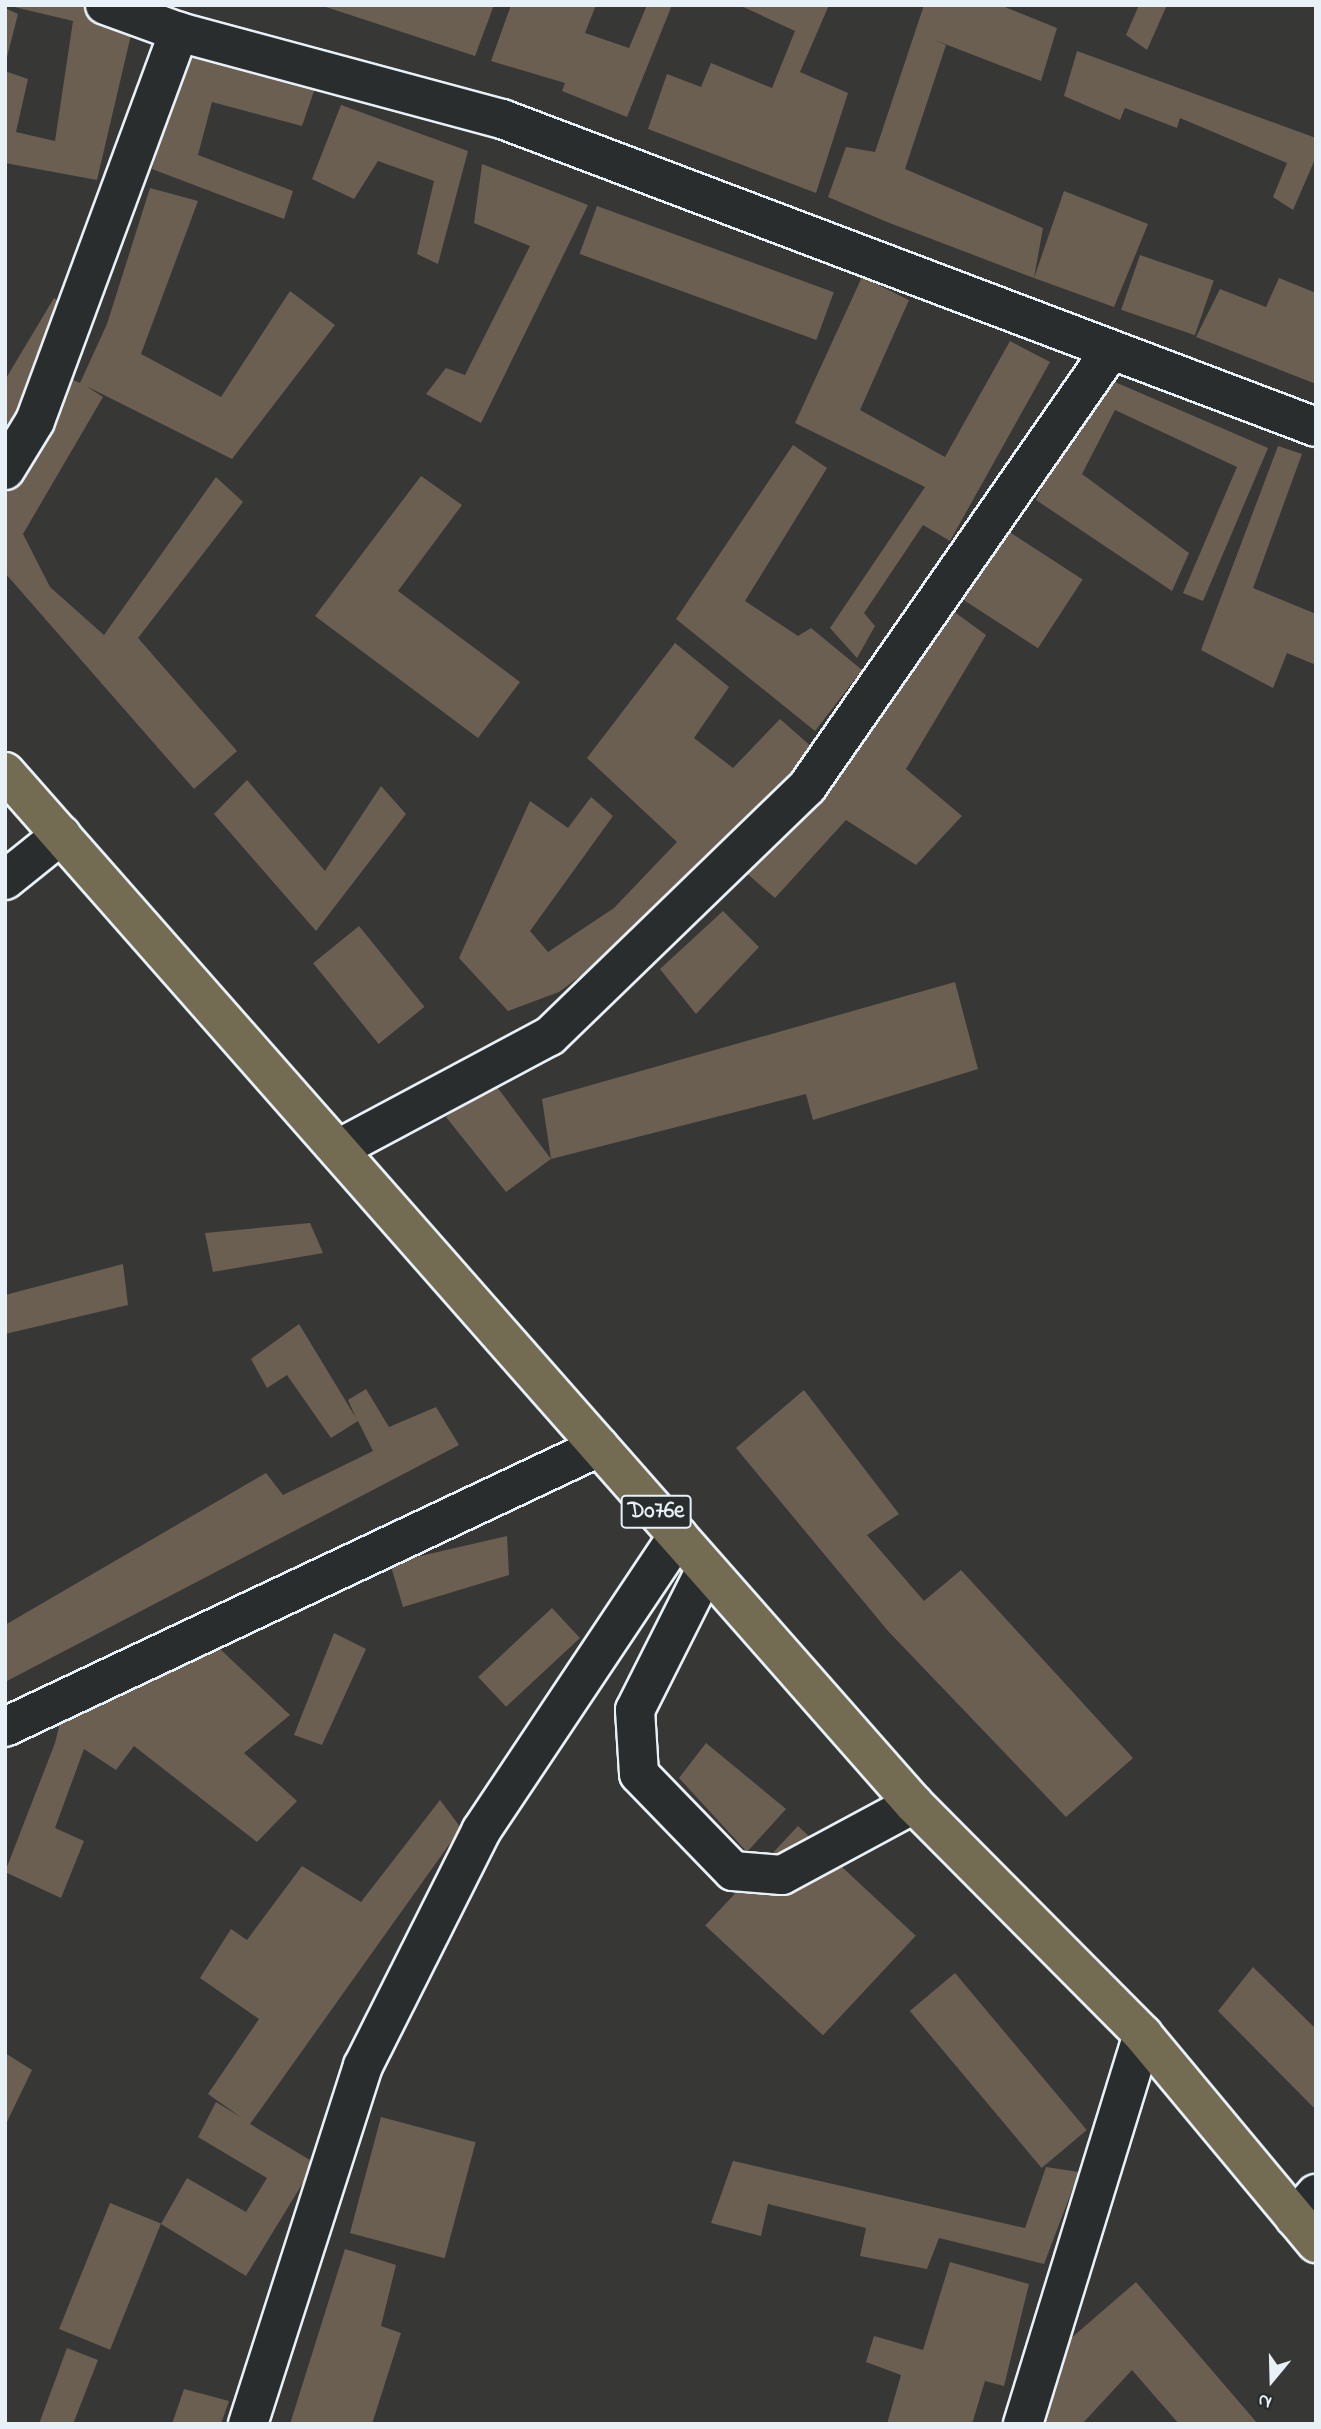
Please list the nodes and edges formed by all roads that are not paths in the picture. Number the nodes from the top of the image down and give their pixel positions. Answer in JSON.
{"nodes":[{"id":1,"x":105,"y":5,"type":"edge"},
{"id":2,"x":179,"y":32,"type":"junction"},
{"id":3,"x":1111,"y":350,"type":"junction"},
{"id":4,"x":1316,"y":427,"type":"edge"},
{"id":5,"x":5,"y":470,"type":"edge"},
{"id":6,"x":5,"y":772,"type":"edge"},
{"id":7,"x":61,"y":835,"type":"junction"},
{"id":8,"x":5,"y":880,"type":"edge"},
{"id":9,"x":338,"y":1149,"type":"junction"},
{"id":10,"x":599,"y":1447,"type":"junction"},
{"id":11,"x":678,"y":1536,"type":"junction"},
{"id":12,"x":706,"y":1569,"type":"junction"},
{"id":13,"x":5,"y":1727,"type":"edge"},
{"id":14,"x":914,"y":1804,"type":"junction"},
{"id":15,"x":1143,"y":2035,"type":"junction"},
{"id":16,"x":1309,"y":2218,"type":"edge"},
{"id":17,"x":248,"y":2424,"type":"edge"},
{"id":18,"x":1023,"y":2424,"type":"edge"}],
"edges":[{"from":1,"to":2,"type":"street"},
{"from":2,"to":3,"type":"street"},
{"from":2,"to":5,"type":"street"},
{"from":3,"to":4,"type":"street"},
{"from":3,"to":9,"type":"street"},
{"from":6,"to":7,"type":"main road","number":"D076e"},
{"from":7,"to":8,"type":"street"},
{"from":7,"to":9,"type":"main road","number":"D076e"},
{"from":9,"to":10,"type":"main road","number":"D076e"},
{"from":10,"to":11,"type":"main road","number":"D076e"},
{"from":10,"to":13,"type":"street"},
{"from":11,"to":12,"type":"main road","number":"D076e"},
{"from":11,"to":17,"type":"street"},
{"from":12,"to":14,"type":"main road","number":"D076e"},
{"from":12,"to":14,"type":"street"},
{"from":14,"to":15,"type":"main road","number":"D076e"},
{"from":15,"to":16,"type":"main road","number":"D076e"},
{"from":15,"to":18,"type":"street"}]}
